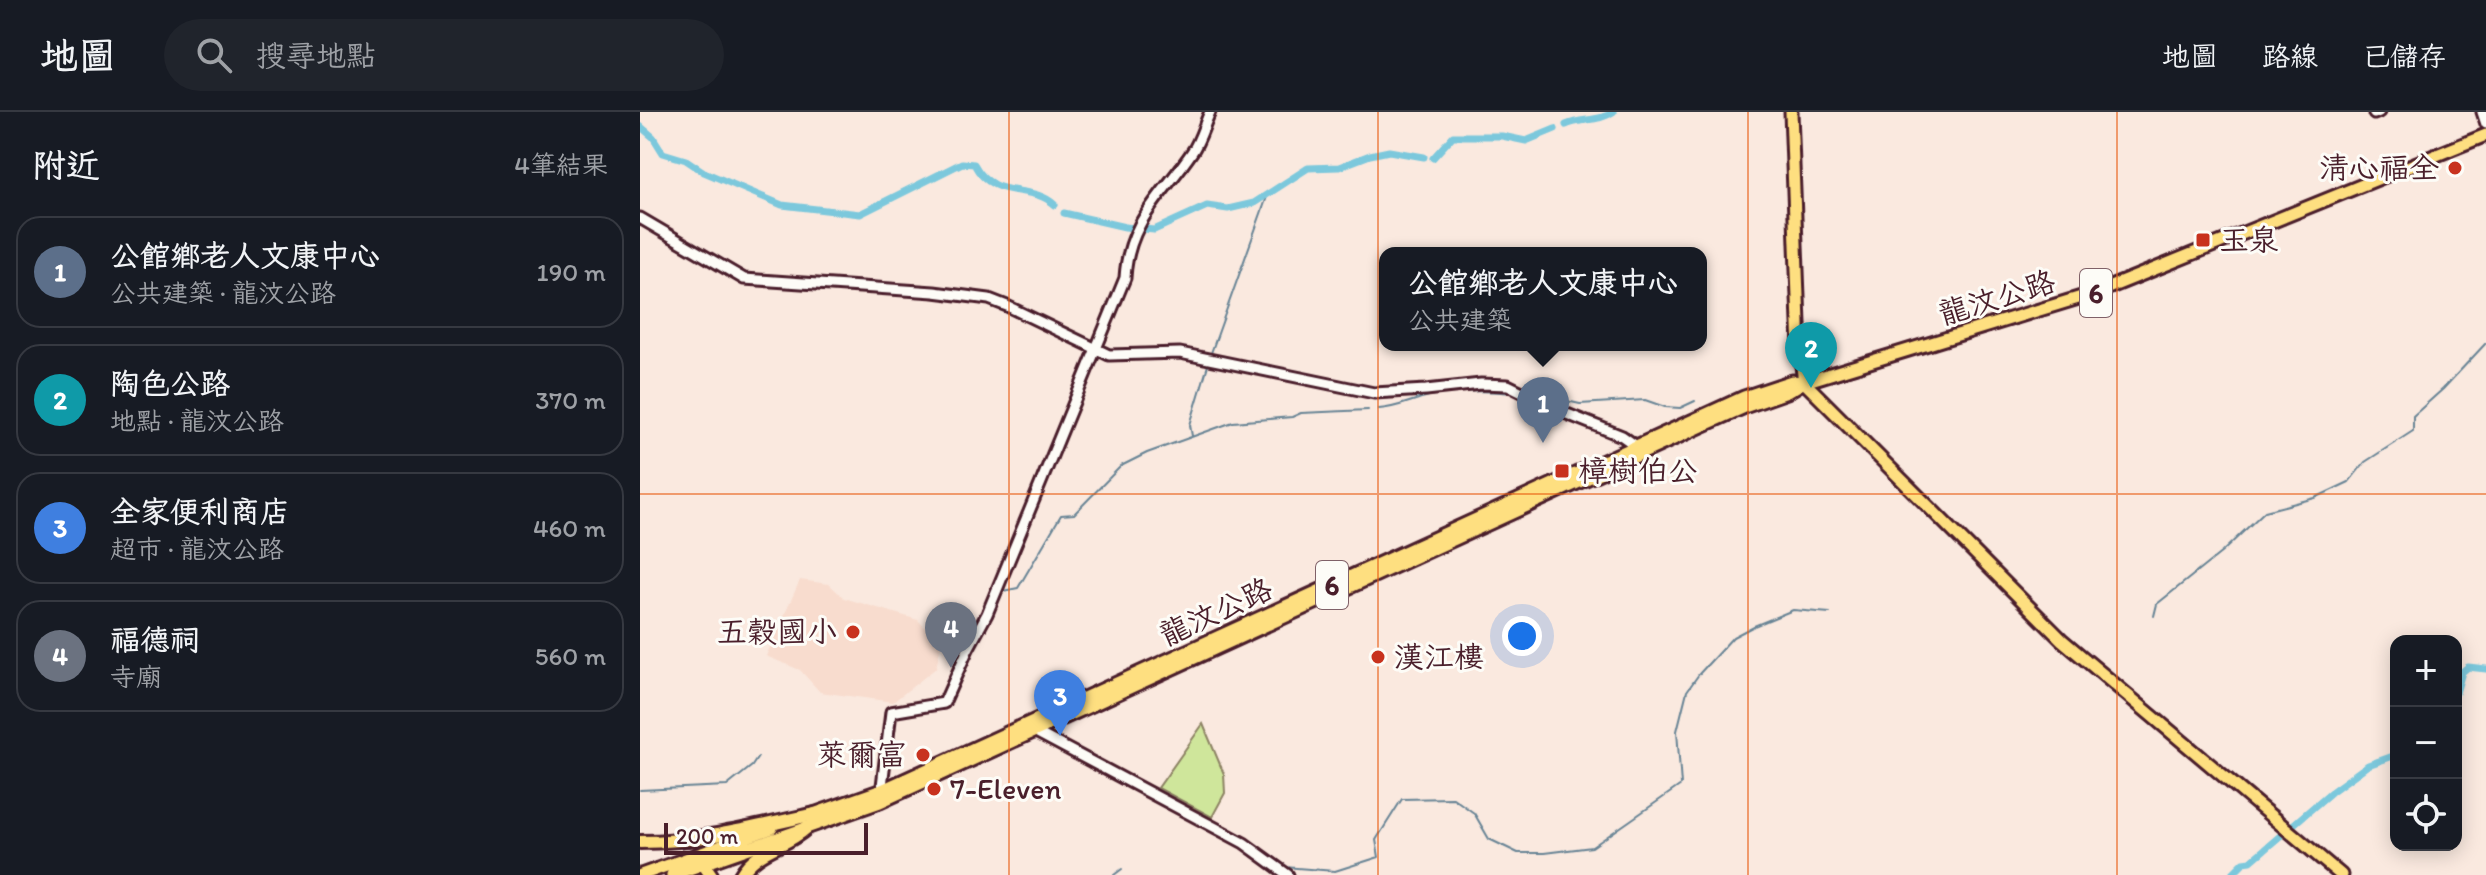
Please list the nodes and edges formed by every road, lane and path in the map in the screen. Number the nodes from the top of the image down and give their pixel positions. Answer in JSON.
{"nodes":[{"id":1,"x":1210,"y":112,"type":"edge"},
{"id":2,"x":1791,"y":112,"type":"edge"},
{"id":3,"x":2482,"y":112,"type":"edge"},
{"id":4,"x":2486,"y":124,"type":"edge"},
{"id":5,"x":2486,"y":135,"type":"edge"},
{"id":6,"x":640,"y":218,"type":"edge"},
{"id":7,"x":1094,"y":349,"type":"junction"},
{"id":8,"x":1804,"y":382,"type":"junction"},
{"id":9,"x":1640,"y":449,"type":"junction"},
{"id":10,"x":1030,"y":728,"type":"junction"},
{"id":11,"x":881,"y":796,"type":"junction"},
{"id":12,"x":836,"y":812,"type":"junction"},
{"id":13,"x":815,"y":814,"type":"junction"},
{"id":14,"x":806,"y":828,"type":"junction"},
{"id":15,"x":640,"y":842,"type":"edge"},
{"id":16,"x":704,"y":865,"type":"edge"},
{"id":17,"x":641,"y":875,"type":"edge"},
{"id":18,"x":672,"y":875,"type":"edge"},
{"id":19,"x":741,"y":875,"type":"edge"},
{"id":20,"x":1288,"y":875,"type":"edge"},
{"id":21,"x":2341,"y":875,"type":"edge"}],
"edges":[{"from":1,"to":7,"type":"street"},
{"from":2,"to":8,"type":"main road"},
{"from":3,"to":4,"type":"street"},
{"from":5,"to":8,"type":"main road","name":"龍汶公路","number":"6"},
{"from":6,"to":7,"type":"street"},
{"from":7,"to":9,"type":"street"},
{"from":7,"to":11,"type":"street"},
{"from":8,"to":9,"type":"main road","name":"龍汶公路","number":"6"},
{"from":8,"to":21,"type":"main road"},
{"from":9,"to":10,"type":"main road","name":"龍汶公路","number":"6"},
{"from":10,"to":11,"type":"main road","name":"龍汶公路","number":"6"},
{"from":10,"to":20,"type":"street"},
{"from":11,"to":12,"type":"main road","name":"龍汶公路","number":"6"},
{"from":12,"to":13,"type":"main road","name":"龍汶公路","number":"6"},
{"from":12,"to":14,"type":"main road","name":"龍汶公路","number":"6"},
{"from":13,"to":15,"type":"highway"},
{"from":13,"to":16,"type":"main road","name":"龍汶公路","number":"6"},
{"from":14,"to":16,"type":"main road","name":"龍汶公路","number":"6"},
{"from":14,"to":19,"type":"highway"},
{"from":16,"to":17,"type":"main road","name":"龍汶公路","number":"6"},
{"from":16,"to":18,"type":"main road","name":"龍汶公路","number":"6"}]}
